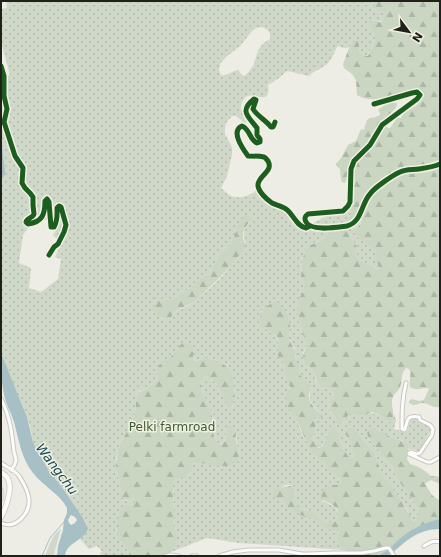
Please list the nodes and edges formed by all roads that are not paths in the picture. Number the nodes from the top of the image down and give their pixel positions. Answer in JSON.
{"nodes":[{"id":1,"x":1,"y":66,"type":"edge"},
{"id":2,"x":374,"y":104,"type":"dead end"},
{"id":3,"x":275,"y":122,"type":"dead end"},
{"id":4,"x":440,"y":164,"type":"edge"},
{"id":5,"x":310,"y":226,"type":"junction"},
{"id":6,"x":49,"y":255,"type":"dead end"},
{"id":7,"x":406,"y":383,"type":"dead end"},
{"id":8,"x":1,"y":399,"type":"edge"},
{"id":9,"x":440,"y":457,"type":"edge"},
{"id":10,"x":1,"y":463,"type":"edge"},
{"id":11,"x":11,"y":470,"type":"junction"},
{"id":12,"x":1,"y":472,"type":"edge"},
{"id":13,"x":1,"y":490,"type":"edge"},
{"id":14,"x":1,"y":499,"type":"edge"},
{"id":15,"x":1,"y":517,"type":"edge"},
{"id":16,"x":1,"y":523,"type":"edge"},
{"id":17,"x":440,"y":542,"type":"edge"},
{"id":18,"x":424,"y":546,"type":"dead end"},
{"id":19,"x":394,"y":555,"type":"edge"},
{"id":20,"x":166,"y":556,"type":"edge"},
{"id":21,"x":179,"y":556,"type":"edge"},
{"id":22,"x":192,"y":556,"type":"edge"},
{"id":23,"x":197,"y":556,"type":"edge"},
{"id":24,"x":219,"y":556,"type":"edge"}],
"edges":[{"from":1,"to":6,"type":"street"},
{"from":2,"to":5,"type":"street"},
{"from":3,"to":5,"type":"street"},
{"from":4,"to":5,"type":"street"},
{"from":7,"to":9,"type":"street"},
{"from":8,"to":11,"type":"street"},
{"from":10,"to":11,"type":"street"},
{"from":11,"to":16,"type":"street"},
{"from":12,"to":15,"type":"highway"},
{"from":13,"to":14,"type":"street"},
{"from":17,"to":18,"type":"street"},
{"from":19,"to":24,"type":"street"},
{"from":20,"to":21,"type":"street"},
{"from":22,"to":23,"type":"street"}]}
